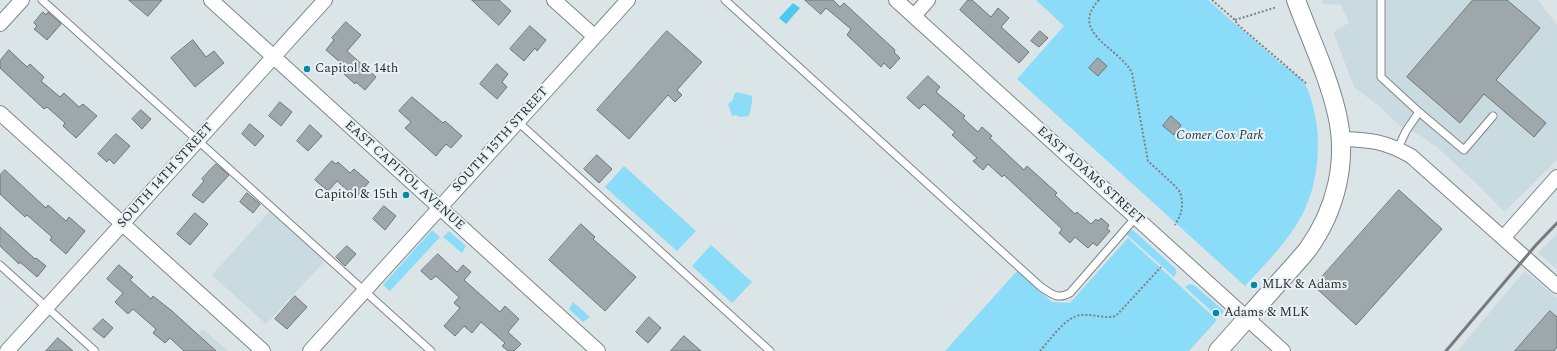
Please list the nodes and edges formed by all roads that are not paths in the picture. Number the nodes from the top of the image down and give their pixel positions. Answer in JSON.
{"nodes":[{"id":1,"x":22,"y":0,"type":"edge"},
{"id":2,"x":42,"y":0,"type":"edge"},
{"id":3,"x":210,"y":0,"type":"edge"},
{"id":4,"x":325,"y":0,"type":"edge"},
{"id":5,"x":554,"y":0,"type":"edge"},
{"id":6,"x":628,"y":0,"type":"edge"},
{"id":7,"x":725,"y":0,"type":"edge"},
{"id":8,"x":896,"y":0,"type":"edge"},
{"id":9,"x":928,"y":0,"type":"edge"},
{"id":10,"x":1296,"y":0,"type":"edge"},
{"id":11,"x":1381,"y":0,"type":"edge"},
{"id":12,"x":914,"y":16,"type":"junction"},
{"id":13,"x":0,"y":24,"type":"edge"},
{"id":14,"x":594,"y":36,"type":"junction"},
{"id":15,"x":273,"y":58,"type":"junction"},
{"id":16,"x":1419,"y":112,"type":"junction"},
{"id":17,"x":0,"y":113,"type":"edge"},
{"id":18,"x":1493,"y":116,"type":"dead end"},
{"id":19,"x":517,"y":121,"type":"junction"},
{"id":20,"x":1342,"y":139,"type":"junction"},
{"id":21,"x":198,"y":141,"type":"junction"},
{"id":22,"x":1398,"y":148,"type":"junction"},
{"id":23,"x":1557,"y":177,"type":"edge"},
{"id":24,"x":440,"y":207,"type":"junction"},
{"id":25,"x":1136,"y":217,"type":"junction"},
{"id":26,"x":123,"y":224,"type":"junction"},
{"id":27,"x":1503,"y":238,"type":"junction"},
{"id":28,"x":0,"y":266,"type":"edge"},
{"id":29,"x":1557,"y":286,"type":"edge"},
{"id":30,"x":364,"y":291,"type":"junction"},
{"id":31,"x":46,"y":307,"type":"junction"},
{"id":32,"x":1247,"y":319,"type":"junction"},
{"id":33,"x":7,"y":351,"type":"edge"},
{"id":34,"x":95,"y":351,"type":"edge"},
{"id":35,"x":263,"y":351,"type":"edge"},
{"id":36,"x":310,"y":351,"type":"edge"},
{"id":37,"x":431,"y":351,"type":"edge"},
{"id":38,"x":598,"y":351,"type":"edge"},
{"id":39,"x":770,"y":351,"type":"edge"},
{"id":40,"x":1218,"y":351,"type":"edge"},
{"id":41,"x":1283,"y":351,"type":"edge"}],
"edges":[{"from":1,"to":13,"type":"street"},
{"from":2,"to":21,"type":"lane"},
{"from":3,"to":15,"type":"street","name":"EAST CAPITOL AVENUE"},
{"from":4,"to":15,"type":"street","name":"SOUTH 14TH STREET"},
{"from":5,"to":14,"type":"street"},
{"from":6,"to":14,"type":"street","name":"SOUTH 15TH STREET"},
{"from":7,"to":25,"type":"lane"},
{"from":8,"to":12,"type":"street","name":"EAST ADAMS STREET"},
{"from":9,"to":12,"type":"street"},
{"from":10,"to":20,"type":"street"},
{"from":11,"to":16,"type":"lane"},
{"from":12,"to":25,"type":"street","name":"EAST ADAMS STREET"},
{"from":14,"to":19,"type":"street","name":"SOUTH 15TH STREET"},
{"from":15,"to":21,"type":"street","name":"SOUTH 14TH STREET"},
{"from":15,"to":24,"type":"street","name":"EAST CAPITOL AVENUE"},
{"from":16,"to":18,"type":"lane"},
{"from":16,"to":22,"type":"lane"},
{"from":17,"to":26,"type":"street"},
{"from":19,"to":24,"type":"street","name":"SOUTH 15TH STREET"},
{"from":19,"to":39,"type":"lane"},
{"from":20,"to":22,"type":"street"},
{"from":20,"to":32,"type":"street"},
{"from":21,"to":26,"type":"street","name":"SOUTH 14TH STREET"},
{"from":21,"to":30,"type":"lane"},
{"from":22,"to":27,"type":"street"},
{"from":23,"to":27,"type":"street"},
{"from":24,"to":30,"type":"street","name":"SOUTH 15TH STREET"},
{"from":24,"to":38,"type":"street","name":"EAST CAPITOL AVENUE"},
{"from":25,"to":32,"type":"street","name":"EAST ADAMS STREET"},
{"from":26,"to":31,"type":"street","name":"SOUTH 14TH STREET"},
{"from":26,"to":35,"type":"street"},
{"from":27,"to":29,"type":"street"},
{"from":28,"to":31,"type":"lane"},
{"from":30,"to":36,"type":"street","name":"SOUTH 15TH STREET"},
{"from":30,"to":37,"type":"lane"},
{"from":31,"to":33,"type":"street","name":"SOUTH 14TH STREET"},
{"from":31,"to":34,"type":"lane"},
{"from":32,"to":40,"type":"street"},
{"from":32,"to":41,"type":"street","name":"EAST ADAMS STREET"}]}
